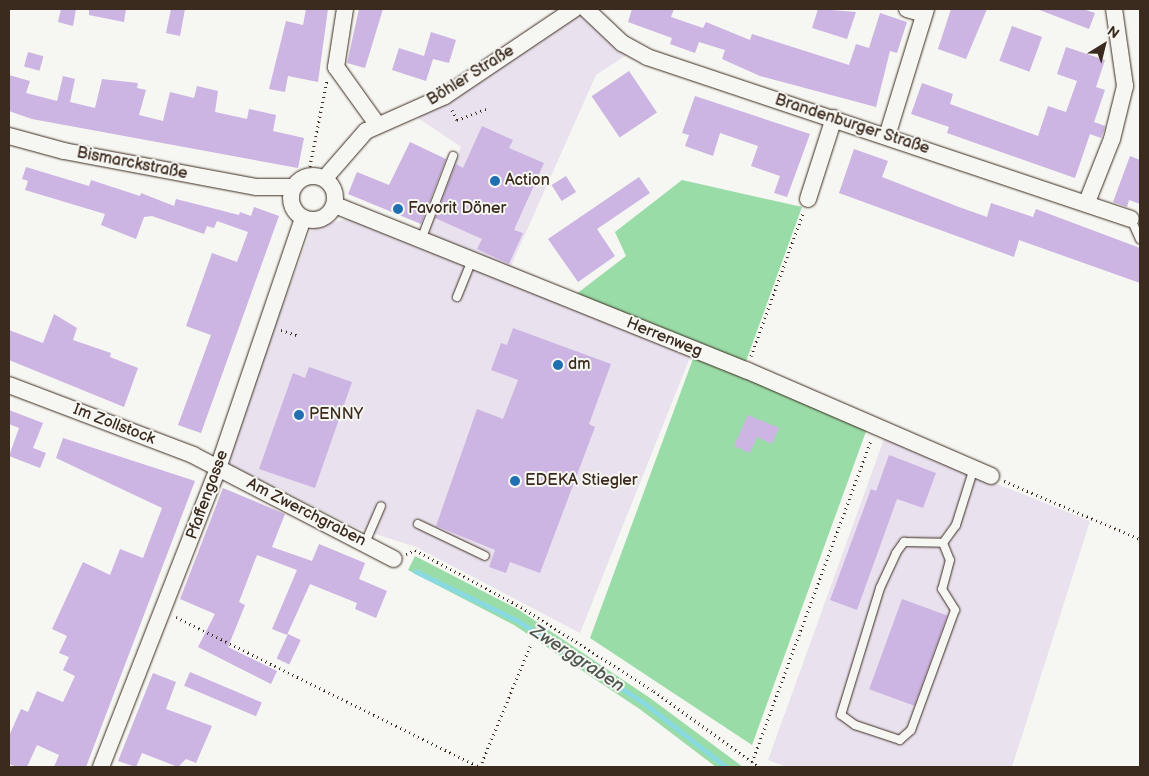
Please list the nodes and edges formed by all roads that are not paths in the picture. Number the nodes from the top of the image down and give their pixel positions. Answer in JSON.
{"nodes":[{"id":1,"x":345,"y":9,"type":"edge"},
{"id":2,"x":574,"y":9,"type":"edge"},
{"id":3,"x":586,"y":9,"type":"edge"},
{"id":4,"x":907,"y":9,"type":"edge"},
{"id":5,"x":1114,"y":9,"type":"edge"},
{"id":6,"x":925,"y":11,"type":"edge"},
{"id":7,"x":834,"y":118,"type":"junction"},
{"id":8,"x":377,"y":124,"type":"junction"},
{"id":9,"x":9,"y":136,"type":"edge"},
{"id":10,"x":886,"y":136,"type":"junction"},
{"id":11,"x":453,"y":156,"type":"dead end"},
{"id":12,"x":325,"y":178,"type":"junction"},
{"id":13,"x":292,"y":195,"type":"junction"},
{"id":14,"x":808,"y":199,"type":"road end"},
{"id":15,"x":1087,"y":202,"type":"junction"},
{"id":16,"x":335,"y":205,"type":"junction"},
{"id":17,"x":303,"y":218,"type":"junction"},
{"id":18,"x":1131,"y":219,"type":"joint"},
{"id":19,"x":1140,"y":239,"type":"edge"},
{"id":20,"x":421,"y":240,"type":"junction"},
{"id":21,"x":472,"y":260,"type":"junction"},
{"id":22,"x":457,"y":297,"type":"dead end"},
{"id":23,"x":9,"y":385,"type":"edge"},
{"id":24,"x":218,"y":468,"type":"junction"},
{"id":25,"x":974,"y":468,"type":"junction"},
{"id":26,"x":992,"y":476,"type":"road end"},
{"id":27,"x":381,"y":506,"type":"dead end"},
{"id":28,"x":418,"y":524,"type":"dead end"},
{"id":29,"x":365,"y":543,"type":"junction"},
{"id":30,"x":943,"y":543,"type":"junction"},
{"id":31,"x":485,"y":556,"type":"dead end"},
{"id":32,"x":394,"y":559,"type":"road end"},
{"id":33,"x":101,"y":767,"type":"edge"}],
"edges":[{"from":1,"to":8,"type":"street"},
{"from":2,"to":8,"type":"street","name":"Böhler Straße"},
{"from":3,"to":7,"type":"street","name":"Brandenburger Straße"},
{"from":4,"to":6,"type":"street"},
{"from":5,"to":15,"type":"street"},
{"from":6,"to":10,"type":"street"},
{"from":7,"to":10,"type":"street","name":"Brandenburger Straße"},
{"from":7,"to":14,"type":"street"},
{"from":8,"to":12,"type":"street","name":"Böhler Straße"},
{"from":9,"to":13,"type":"street","name":"Bismarckstraße"},
{"from":10,"to":15,"type":"street","name":"Brandenburger Straße"},
{"from":11,"to":20,"type":"lane"},
{"from":12,"to":13,"type":"street"},
{"from":12,"to":16,"type":"street"},
{"from":13,"to":17,"type":"street"},
{"from":15,"to":18,"type":"street","name":"Brandenburger Straße"},
{"from":16,"to":17,"type":"street"},
{"from":16,"to":20,"type":"street","name":"Herrenweg"},
{"from":17,"to":24,"type":"street","name":"Pfaffengasse"},
{"from":18,"to":19,"type":"lane"},
{"from":20,"to":21,"type":"street","name":"Herrenweg"},
{"from":21,"to":22,"type":"lane"},
{"from":21,"to":25,"type":"street","name":"Herrenweg"},
{"from":23,"to":24,"type":"street","name":"Im Zollstock"},
{"from":24,"to":29,"type":"street","name":"Am Zwerchgraben"},
{"from":24,"to":33,"type":"street","name":"Pfaffengasse"},
{"from":25,"to":26,"type":"street","name":"Herrenweg"},
{"from":25,"to":30,"type":"lane"},
{"from":27,"to":29,"type":"lane"},
{"from":28,"to":31,"type":"lane"},
{"from":29,"to":32,"type":"street","name":"Am Zwerchgraben"},
{"from":30,"to":30,"type":"lane"}]}
